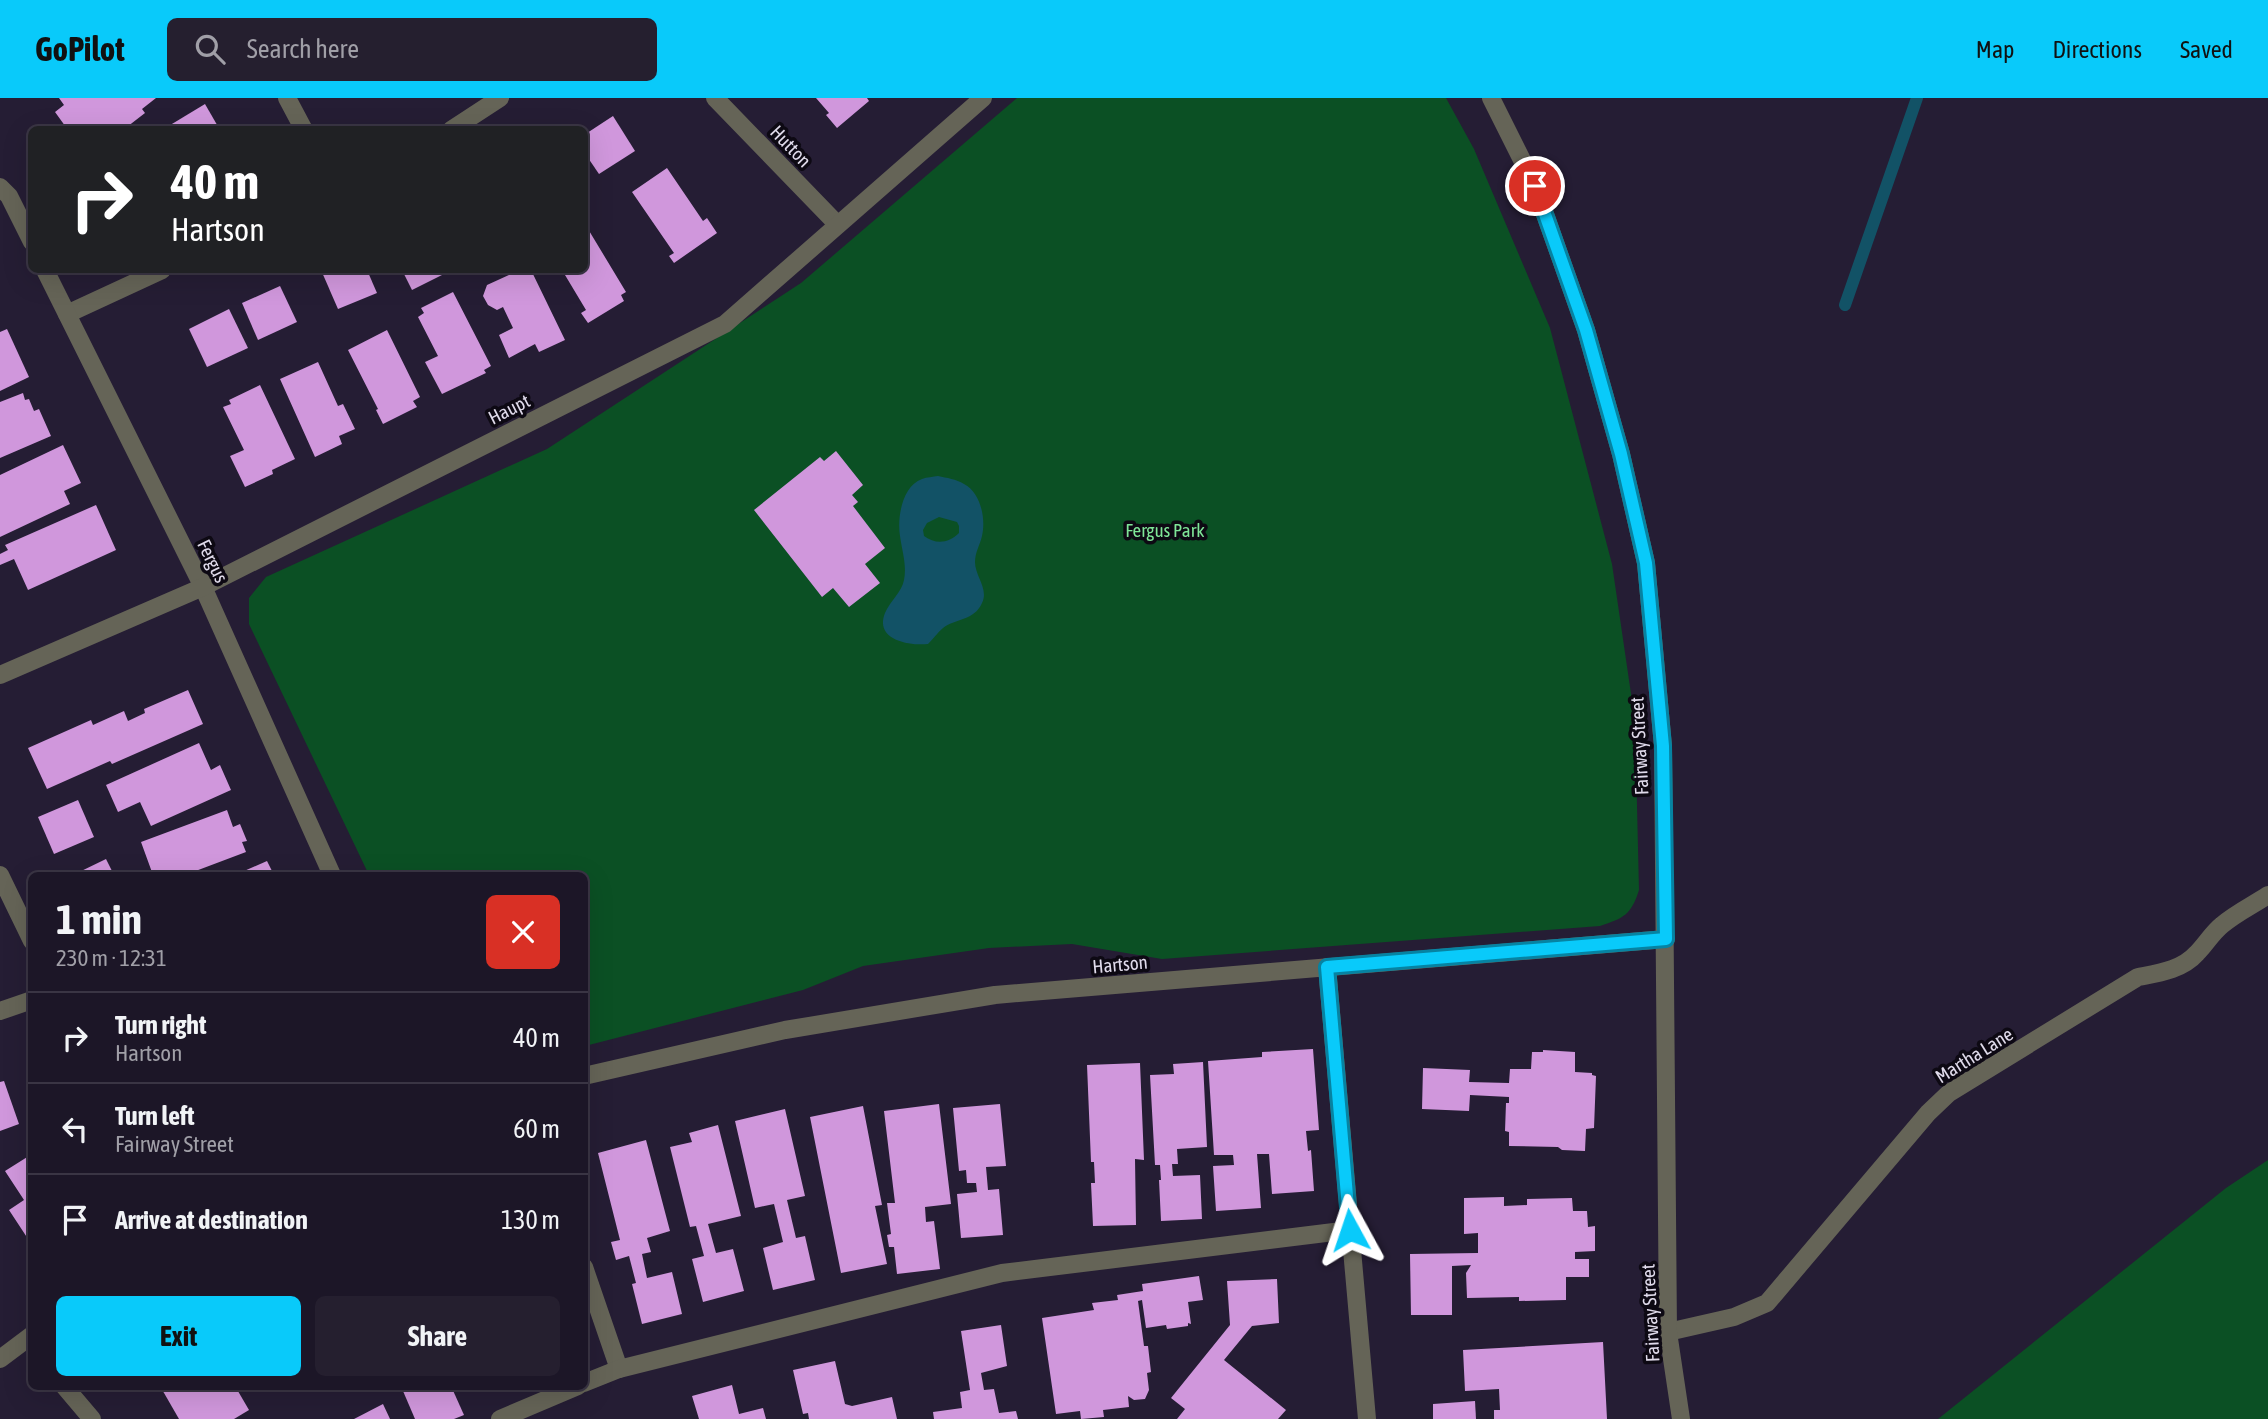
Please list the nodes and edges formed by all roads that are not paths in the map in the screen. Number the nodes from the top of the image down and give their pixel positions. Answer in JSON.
{"nodes":[{"id":1,"x":287,"y":98,"type":"edge"},
{"id":2,"x":500,"y":98,"type":"edge"},
{"id":3,"x":715,"y":98,"type":"edge"},
{"id":4,"x":983,"y":98,"type":"edge"},
{"id":5,"x":1490,"y":98,"type":"edge"},
{"id":6,"x":302,"y":126,"type":"edge"},
{"id":7,"x":457,"y":126,"type":"edge"},
{"id":8,"x":0,"y":187,"type":"edge"},
{"id":9,"x":837,"y":224,"type":"junction"},
{"id":10,"x":28,"y":234,"type":"edge"},
{"id":11,"x":46,"y":273,"type":"edge"},
{"id":12,"x":156,"y":273,"type":"edge"},
{"id":13,"x":67,"y":314,"type":"junction"},
{"id":14,"x":203,"y":587,"type":"junction"},
{"id":15,"x":0,"y":675,"type":"edge"},
{"id":16,"x":331,"y":872,"type":"edge"},
{"id":17,"x":0,"y":875,"type":"edge"},
{"id":18,"x":2268,"y":895,"type":"edge"},
{"id":19,"x":28,"y":933,"type":"edge"},
{"id":20,"x":1666,"y":939,"type":"junction"},
{"id":21,"x":1327,"y":967,"type":"junction"},
{"id":22,"x":28,"y":1001,"type":"edge"},
{"id":23,"x":0,"y":1011,"type":"edge"},
{"id":24,"x":588,"y":1075,"type":"edge"},
{"id":25,"x":1350,"y":1230,"type":"junction"},
{"id":26,"x":588,"y":1279,"type":"edge"},
{"id":27,"x":1668,"y":1332,"type":"junction"},
{"id":28,"x":28,"y":1342,"type":"edge"},
{"id":29,"x":0,"y":1359,"type":"edge"},
{"id":30,"x":619,"y":1369,"type":"junction"},
{"id":31,"x":588,"y":1381,"type":"edge"},
{"id":32,"x":67,"y":1390,"type":"edge"},
{"id":33,"x":569,"y":1390,"type":"edge"},
{"id":34,"x":92,"y":1419,"type":"edge"},
{"id":35,"x":500,"y":1419,"type":"edge"},
{"id":36,"x":1367,"y":1419,"type":"edge"},
{"id":37,"x":1681,"y":1419,"type":"edge"}],
"edges":[{"from":1,"to":6,"type":"street"},
{"from":2,"to":7,"type":"street"},
{"from":3,"to":9,"type":"street","name":"Hutton"},
{"from":4,"to":9,"type":"street","name":"Haupt"},
{"from":5,"to":20,"type":"street","name":"Fairway Street"},
{"from":8,"to":10,"type":"street"},
{"from":9,"to":14,"type":"street","name":"Haupt"},
{"from":11,"to":13,"type":"street","name":"Fergus"},
{"from":12,"to":13,"type":"street"},
{"from":13,"to":14,"type":"street","name":"Fergus"},
{"from":14,"to":15,"type":"street","name":"Haupt"},
{"from":14,"to":16,"type":"street","name":"Fergus"},
{"from":17,"to":19,"type":"street"},
{"from":18,"to":27,"type":"street","name":"Martha Lane"},
{"from":20,"to":21,"type":"street","name":"Hartson"},
{"from":20,"to":27,"type":"street","name":"Fairway Street"},
{"from":21,"to":24,"type":"street","name":"Hartson"},
{"from":21,"to":25,"type":"street"},
{"from":22,"to":23,"type":"street"},
{"from":25,"to":30,"type":"street"},
{"from":25,"to":36,"type":"street"},
{"from":26,"to":30,"type":"street"},
{"from":27,"to":37,"type":"street","name":"Fairway Street"},
{"from":28,"to":29,"type":"street"},
{"from":30,"to":31,"type":"street"},
{"from":32,"to":34,"type":"street"},
{"from":33,"to":35,"type":"street"}]}
